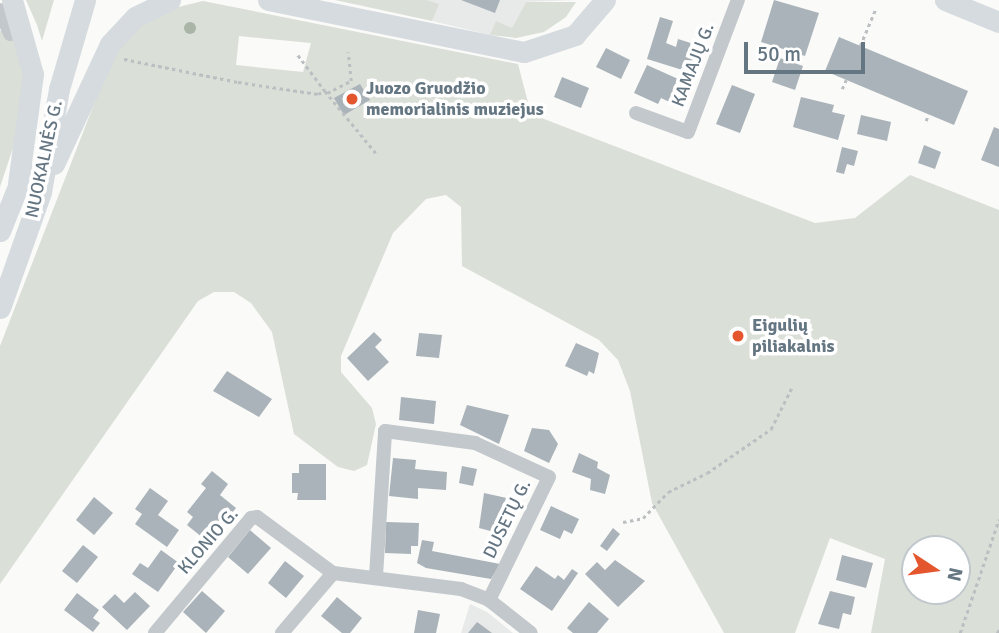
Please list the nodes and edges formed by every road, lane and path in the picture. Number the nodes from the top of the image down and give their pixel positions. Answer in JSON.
{"nodes":[{"id":1,"x":12,"y":0,"type":"edge"},
{"id":2,"x":85,"y":0,"type":"edge"},
{"id":3,"x":170,"y":0,"type":"edge"},
{"id":4,"x":268,"y":0,"type":"edge"},
{"id":5,"x":605,"y":0,"type":"edge"},
{"id":6,"x":738,"y":0,"type":"edge"},
{"id":7,"x":945,"y":0,"type":"edge"},
{"id":8,"x":876,"y":8,"type":"dead end"},
{"id":9,"x":0,"y":10,"type":"edge"},
{"id":10,"x":999,"y":22,"type":"edge"},
{"id":11,"x":10,"y":34,"type":"dead end"},
{"id":12,"x":860,"y":46,"type":"dead end"},
{"id":13,"x":348,"y":52,"type":"dead end"},
{"id":14,"x":298,"y":55,"type":"dead end"},
{"id":15,"x":117,"y":57,"type":"dead end"},
{"id":16,"x":846,"y":80,"type":"dead end"},
{"id":17,"x":59,"y":89,"type":"junction"},
{"id":18,"x":842,"y":89,"type":"dead end"},
{"id":19,"x":325,"y":92,"type":"junction"},
{"id":20,"x":636,"y":113,"type":"dead end"},
{"id":21,"x":928,"y":114,"type":"dead end"},
{"id":22,"x":926,"y":121,"type":"dead end"},
{"id":23,"x":376,"y":153,"type":"dead end"},
{"id":24,"x":18,"y":184,"type":"junction"},
{"id":25,"x":40,"y":192,"type":"junction"},
{"id":26,"x":0,"y":231,"type":"edge"},
{"id":27,"x":0,"y":307,"type":"edge"},
{"id":28,"x":792,"y":387,"type":"dead end"},
{"id":29,"x":999,"y":519,"type":"edge"},
{"id":30,"x":623,"y":522,"type":"dead end"},
{"id":31,"x":332,"y":573,"type":"junction"},
{"id":32,"x":376,"y":576,"type":"junction"},
{"id":33,"x":489,"y":600,"type":"junction"},
{"id":34,"x":155,"y":633,"type":"edge"},
{"id":35,"x":282,"y":633,"type":"edge"},
{"id":36,"x":531,"y":633,"type":"edge"},
{"id":37,"x":960,"y":633,"type":"edge"}],
"edges":[{"from":1,"to":24,"type":"main road"},
{"from":2,"to":17,"type":"main road","name":"NUOKALNĖS G."},
{"from":3,"to":25,"type":"main road"},
{"from":4,"to":5,"type":"main road"},
{"from":6,"to":20,"type":"street","name":"KAMAJŲ G."},
{"from":7,"to":10,"type":"main road"},
{"from":8,"to":12,"type":"path"},
{"from":9,"to":11,"type":"street"},
{"from":13,"to":19,"type":"path"},
{"from":14,"to":19,"type":"path"},
{"from":15,"to":19,"type":"path"},
{"from":16,"to":18,"type":"path"},
{"from":17,"to":24,"type":"main road","name":"NUOKALNĖS G."},
{"from":17,"to":25,"type":"main road","name":"NUOKALNĖS G."},
{"from":19,"to":23,"type":"path"},
{"from":21,"to":22,"type":"path"},
{"from":24,"to":26,"type":"main road","name":"NUOKALNĖS G."},
{"from":25,"to":27,"type":"main road","name":"NUOKALNĖS G."},
{"from":28,"to":30,"type":"path"},
{"from":29,"to":37,"type":"path"},
{"from":31,"to":32,"type":"street"},
{"from":31,"to":34,"type":"street","name":"KLONIO G."},
{"from":31,"to":35,"type":"street"},
{"from":32,"to":33,"type":"street"},
{"from":32,"to":33,"type":"street","name":"DUSETŲ G."},
{"from":33,"to":36,"type":"street"}]}
